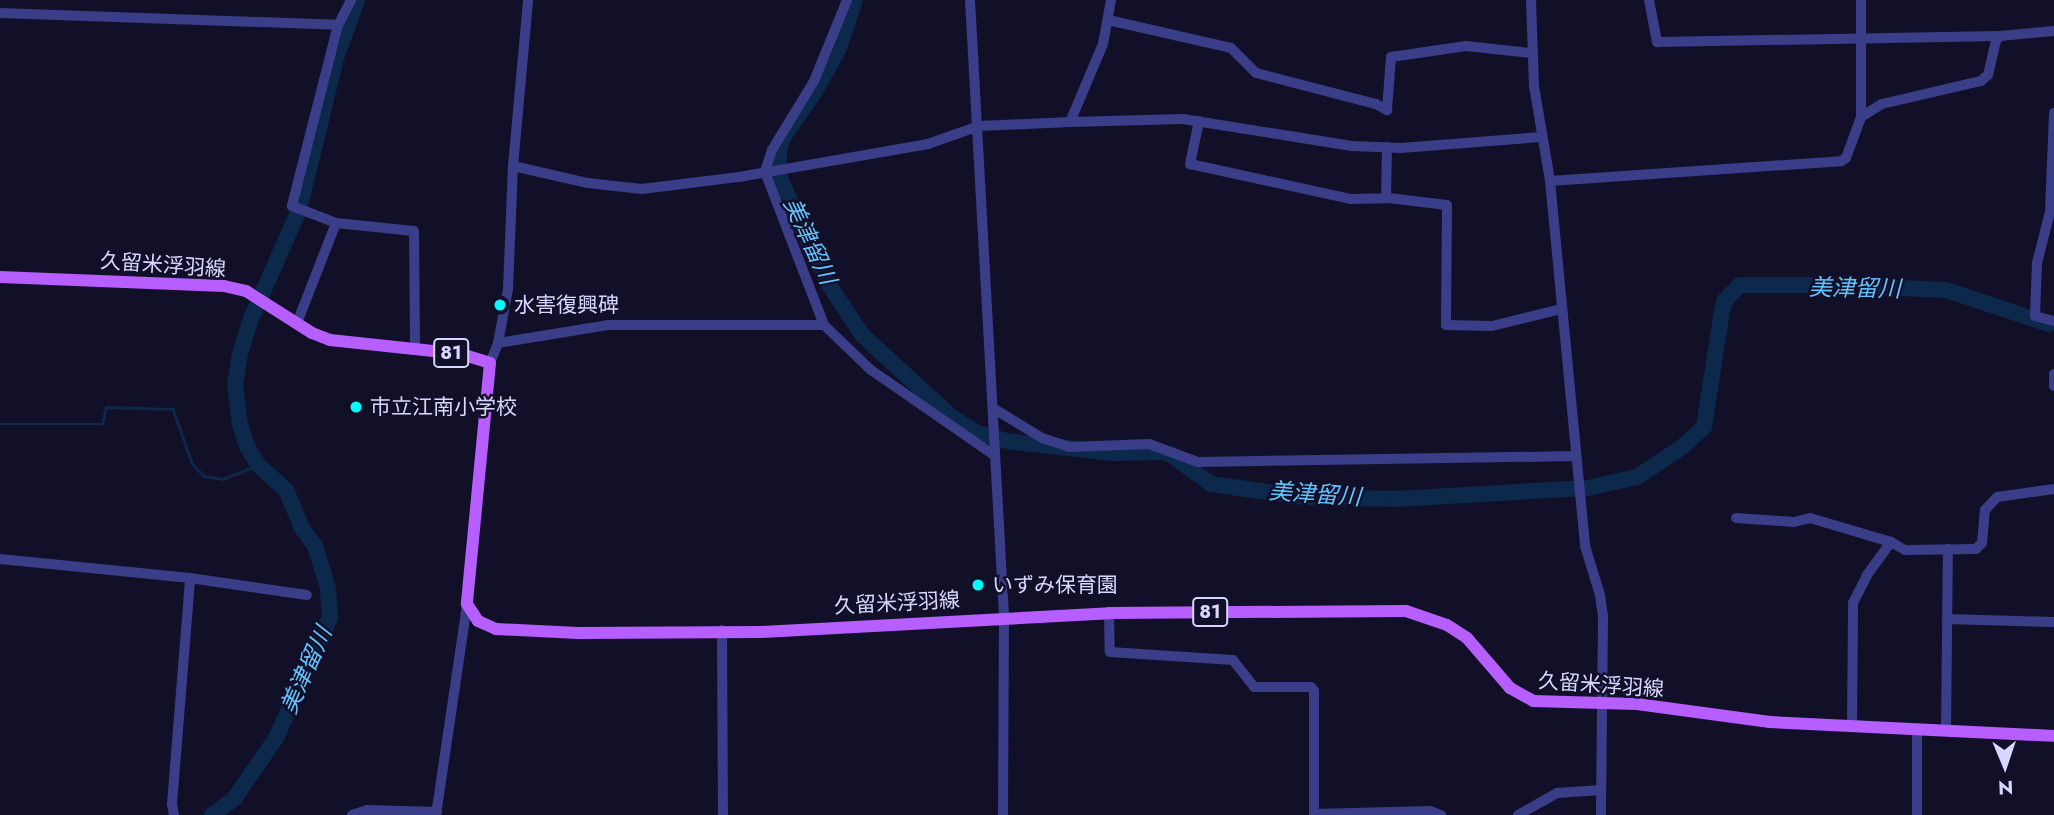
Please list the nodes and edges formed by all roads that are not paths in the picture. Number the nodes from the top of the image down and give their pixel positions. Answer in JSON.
{"nodes":[{"id":1,"x":351,"y":0,"type":"edge"},
{"id":2,"x":528,"y":0,"type":"edge"},
{"id":3,"x":847,"y":0,"type":"edge"},
{"id":4,"x":970,"y":0,"type":"edge"},
{"id":5,"x":1111,"y":0,"type":"edge"},
{"id":6,"x":1531,"y":0,"type":"edge"},
{"id":7,"x":1648,"y":0,"type":"edge"},
{"id":8,"x":1861,"y":0,"type":"edge"},
{"id":9,"x":0,"y":13,"type":"edge"},
{"id":10,"x":1108,"y":20,"type":"junction"},
{"id":11,"x":338,"y":25,"type":"junction"},
{"id":12,"x":2054,"y":31,"type":"edge"},
{"id":13,"x":2000,"y":36,"type":"junction"},
{"id":14,"x":1861,"y":38,"type":"junction"},
{"id":15,"x":1531,"y":53,"type":"junction"},
{"id":16,"x":2054,"y":113,"type":"edge"},
{"id":17,"x":1861,"y":117,"type":"junction"},
{"id":18,"x":1199,"y":121,"type":"junction"},
{"id":19,"x":1070,"y":122,"type":"junction"},
{"id":20,"x":979,"y":126,"type":"junction"},
{"id":21,"x":1541,"y":137,"type":"junction"},
{"id":22,"x":1387,"y":147,"type":"junction"},
{"id":23,"x":513,"y":166,"type":"junction"},
{"id":24,"x":767,"y":172,"type":"junction"},
{"id":25,"x":1550,"y":181,"type":"junction"},
{"id":26,"x":1385,"y":198,"type":"junction"},
{"id":27,"x":2052,"y":211,"type":"edge"},
{"id":28,"x":336,"y":223,"type":"junction"},
{"id":29,"x":0,"y":277,"type":"edge"},
{"id":30,"x":1562,"y":309,"type":"junction"},
{"id":31,"x":2054,"y":321,"type":"edge"},
{"id":32,"x":297,"y":323,"type":"junction"},
{"id":33,"x":824,"y":325,"type":"junction"},
{"id":34,"x":498,"y":342,"type":"junction"},
{"id":35,"x":415,"y":350,"type":"junction"},
{"id":36,"x":490,"y":363,"type":"junction"},
{"id":37,"x":2054,"y":374,"type":"edge"},
{"id":38,"x":2054,"y":386,"type":"edge"},
{"id":39,"x":993,"y":408,"type":"junction"},
{"id":40,"x":995,"y":456,"type":"junction"},
{"id":41,"x":1576,"y":456,"type":"junction"},
{"id":42,"x":2054,"y":489,"type":"edge"},
{"id":43,"x":1736,"y":518,"type":"dead end"},
{"id":44,"x":1891,"y":542,"type":"junction"},
{"id":45,"x":1948,"y":549,"type":"junction"},
{"id":46,"x":0,"y":559,"type":"edge"},
{"id":47,"x":190,"y":578,"type":"junction"},
{"id":48,"x":307,"y":594,"type":"dead end"},
{"id":49,"x":467,"y":604,"type":"junction"},
{"id":50,"x":1109,"y":612,"type":"junction"},
{"id":51,"x":1004,"y":616,"type":"junction"},
{"id":52,"x":1947,"y":619,"type":"junction"},
{"id":53,"x":2054,"y":622,"type":"edge"},
{"id":54,"x":722,"y":629,"type":"junction"},
{"id":55,"x":1604,"y":703,"type":"junction"},
{"id":56,"x":1852,"y":727,"type":"junction"},
{"id":57,"x":1917,"y":730,"type":"junction"},
{"id":58,"x":1945,"y":732,"type":"junction"},
{"id":59,"x":2054,"y":736,"type":"edge"},
{"id":60,"x":1601,"y":790,"type":"junction"},
{"id":61,"x":436,"y":813,"type":"edge"},
{"id":62,"x":1314,"y":814,"type":"edge"},
{"id":63,"x":174,"y":815,"type":"edge"},
{"id":64,"x":352,"y":815,"type":"edge"},
{"id":65,"x":723,"y":815,"type":"edge"},
{"id":66,"x":1003,"y":815,"type":"edge"},
{"id":67,"x":1441,"y":815,"type":"edge"},
{"id":68,"x":1518,"y":815,"type":"edge"},
{"id":69,"x":1601,"y":815,"type":"edge"},
{"id":70,"x":1917,"y":815,"type":"edge"}],
"edges":[{"from":1,"to":11,"type":"street"},
{"from":2,"to":23,"type":"street"},
{"from":3,"to":24,"type":"street"},
{"from":4,"to":20,"type":"street"},
{"from":5,"to":10,"type":"street"},
{"from":6,"to":15,"type":"street"},
{"from":7,"to":14,"type":"street"},
{"from":8,"to":14,"type":"street"},
{"from":9,"to":11,"type":"street"},
{"from":10,"to":15,"type":"street"},
{"from":10,"to":19,"type":"street"},
{"from":11,"to":28,"type":"street"},
{"from":12,"to":13,"type":"street"},
{"from":13,"to":14,"type":"street"},
{"from":13,"to":17,"type":"street"},
{"from":14,"to":17,"type":"street"},
{"from":15,"to":21,"type":"street"},
{"from":16,"to":27,"type":"street"},
{"from":17,"to":25,"type":"street"},
{"from":18,"to":19,"type":"street"},
{"from":18,"to":22,"type":"street"},
{"from":18,"to":26,"type":"street"},
{"from":19,"to":20,"type":"street"},
{"from":20,"to":24,"type":"street"},
{"from":20,"to":39,"type":"street"},
{"from":21,"to":22,"type":"street"},
{"from":21,"to":25,"type":"street"},
{"from":22,"to":26,"type":"street"},
{"from":23,"to":24,"type":"street"},
{"from":23,"to":34,"type":"street"},
{"from":24,"to":33,"type":"street"},
{"from":25,"to":30,"type":"street"},
{"from":26,"to":30,"type":"street"},
{"from":27,"to":31,"type":"street"},
{"from":28,"to":32,"type":"street"},
{"from":28,"to":35,"type":"street"},
{"from":29,"to":32,"type":"main road","name":"久留米浮羽線","number":"81"},
{"from":30,"to":41,"type":"street"},
{"from":32,"to":35,"type":"main road","name":"久留米浮羽線","number":"81"},
{"from":33,"to":34,"type":"street"},
{"from":33,"to":40,"type":"street"},
{"from":34,"to":36,"type":"street"},
{"from":35,"to":36,"type":"main road","name":"久留米浮羽線","number":"81"},
{"from":36,"to":49,"type":"main road","number":"81"},
{"from":37,"to":38,"type":"street"},
{"from":39,"to":40,"type":"street"},
{"from":39,"to":41,"type":"street"},
{"from":40,"to":51,"type":"street"},
{"from":41,"to":55,"type":"street"},
{"from":42,"to":45,"type":"street"},
{"from":43,"to":44,"type":"street"},
{"from":44,"to":45,"type":"street"},
{"from":44,"to":56,"type":"street"},
{"from":45,"to":52,"type":"street"},
{"from":46,"to":47,"type":"street"},
{"from":47,"to":48,"type":"street"},
{"from":47,"to":63,"type":"street"},
{"from":49,"to":54,"type":"main road","name":"久留米浮羽線","number":"81"},
{"from":49,"to":61,"type":"street"},
{"from":50,"to":51,"type":"main road","name":"久留米浮羽線","number":"81"},
{"from":50,"to":55,"type":"main road","name":"久留米浮羽線","number":"81"},
{"from":50,"to":62,"type":"street"},
{"from":51,"to":54,"type":"main road","name":"久留米浮羽線","number":"81"},
{"from":51,"to":66,"type":"street"},
{"from":52,"to":53,"type":"street"},
{"from":52,"to":58,"type":"street"},
{"from":54,"to":65,"type":"street"},
{"from":55,"to":56,"type":"main road","name":"久留米浮羽線","number":"81"},
{"from":55,"to":60,"type":"street"},
{"from":56,"to":57,"type":"main road","name":"久留米浮羽線","number":"81"},
{"from":57,"to":58,"type":"main road","name":"久留米浮羽線","number":"81"},
{"from":57,"to":70,"type":"street"},
{"from":58,"to":59,"type":"main road","name":"久留米浮羽線","number":"81"},
{"from":60,"to":68,"type":"street"},
{"from":60,"to":69,"type":"street"},
{"from":61,"to":64,"type":"street"},
{"from":62,"to":67,"type":"street"}]}
